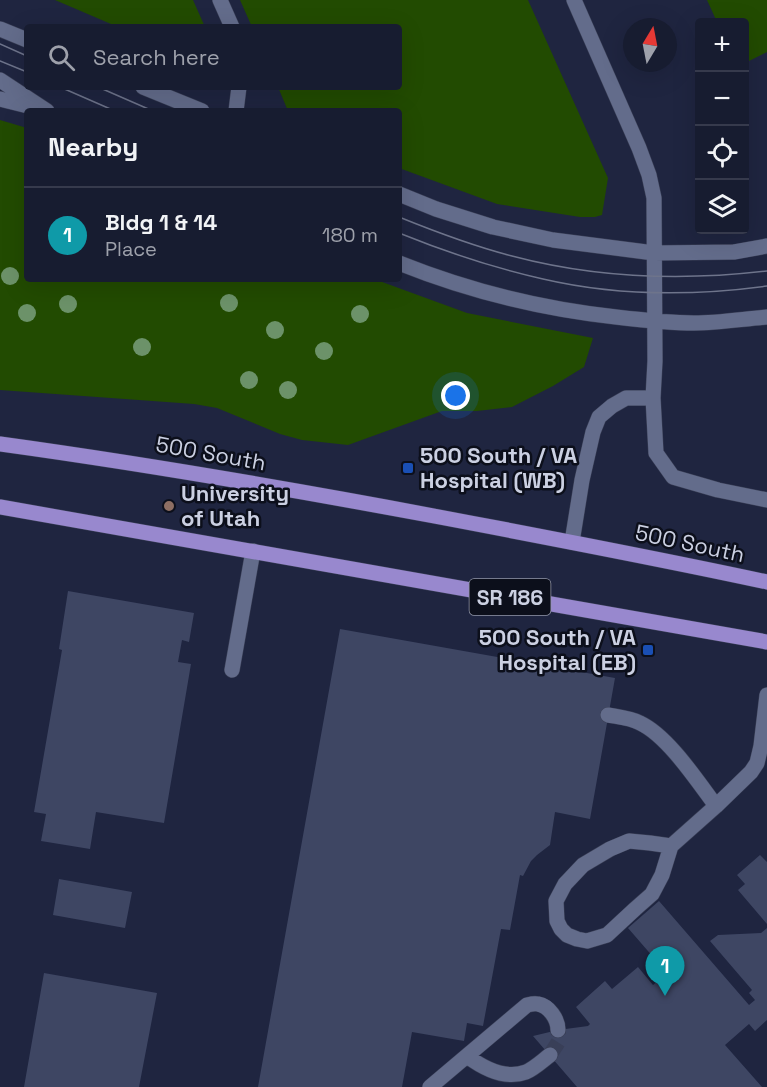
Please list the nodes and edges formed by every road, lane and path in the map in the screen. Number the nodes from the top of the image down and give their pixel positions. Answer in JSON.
{"nodes":[{"id":1,"x":220,"y":0,"type":"edge"},
{"id":2,"x":574,"y":0,"type":"edge"},
{"id":3,"x":231,"y":24,"type":"edge"},
{"id":4,"x":0,"y":29,"type":"edge"},
{"id":5,"x":24,"y":39,"type":"edge"},
{"id":6,"x":0,"y":80,"type":"edge"},
{"id":7,"x":150,"y":90,"type":"edge"},
{"id":8,"x":239,"y":90,"type":"edge"},
{"id":9,"x":0,"y":99,"type":"edge"},
{"id":10,"x":38,"y":108,"type":"edge"},
{"id":11,"x":43,"y":108,"type":"edge"},
{"id":12,"x":195,"y":108,"type":"edge"},
{"id":13,"x":236,"y":108,"type":"edge"},
{"id":14,"x":402,"y":195,"type":"edge"},
{"id":15,"x":767,"y":246,"type":"edge"},
{"id":16,"x":654,"y":252,"type":"junction"},
{"id":17,"x":402,"y":264,"type":"edge"},
{"id":18,"x":767,"y":317,"type":"edge"},
{"id":19,"x":654,"y":321,"type":"junction"},
{"id":20,"x":653,"y":398,"type":"junction"},
{"id":21,"x":0,"y":444,"type":"edge"},
{"id":22,"x":767,"y":500,"type":"edge"},
{"id":23,"x":0,"y":507,"type":"edge"},
{"id":24,"x":572,"y":542,"type":"junction"},
{"id":25,"x":253,"y":551,"type":"junction"},
{"id":26,"x":767,"y":582,"type":"edge"},
{"id":27,"x":767,"y":642,"type":"edge"},
{"id":28,"x":232,"y":670,"type":"dead end"},
{"id":29,"x":767,"y":695,"type":"edge"},
{"id":30,"x":608,"y":715,"type":"dead end"},
{"id":31,"x":762,"y":762,"type":"edge"},
{"id":32,"x":716,"y":806,"type":"junction"},
{"id":33,"x":671,"y":846,"type":"junction"},
{"id":34,"x":558,"y":1030,"type":"dead end"},
{"id":35,"x":550,"y":1055,"type":"tunnel mouth"},
{"id":36,"x":467,"y":1056,"type":"junction"},
{"id":37,"x":430,"y":1087,"type":"edge"}],
"edges":[{"from":1,"to":3,"type":"street"},
{"from":2,"to":16,"type":"street"},
{"from":4,"to":5,"type":"street"},
{"from":6,"to":11,"type":"street"},
{"from":7,"to":12,"type":"street"},
{"from":8,"to":13,"type":"street"},
{"from":9,"to":10,"type":"street"},
{"from":14,"to":16,"type":"street"},
{"from":15,"to":16,"type":"street"},
{"from":16,"to":19,"type":"street"},
{"from":17,"to":19,"type":"street"},
{"from":18,"to":19,"type":"street"},
{"from":19,"to":20,"type":"street"},
{"from":20,"to":22,"type":"street"},
{"from":20,"to":24,"type":"street"},
{"from":21,"to":24,"type":"main road","name":"500 South"},
{"from":23,"to":25,"type":"main road","number":"SR 186"},
{"from":24,"to":26,"type":"main road","name":"500 South"},
{"from":25,"to":27,"type":"main road","number":"SR 186"},
{"from":25,"to":28,"type":"street"},
{"from":29,"to":31,"type":"street"},
{"from":30,"to":32,"type":"street"},
{"from":31,"to":32,"type":"street"},
{"from":32,"to":33,"type":"street"},
{"from":33,"to":33,"type":"street"},
{"from":34,"to":36,"type":"street"},
{"from":35,"to":36,"type":"street"},
{"from":36,"to":37,"type":"street"}]}
